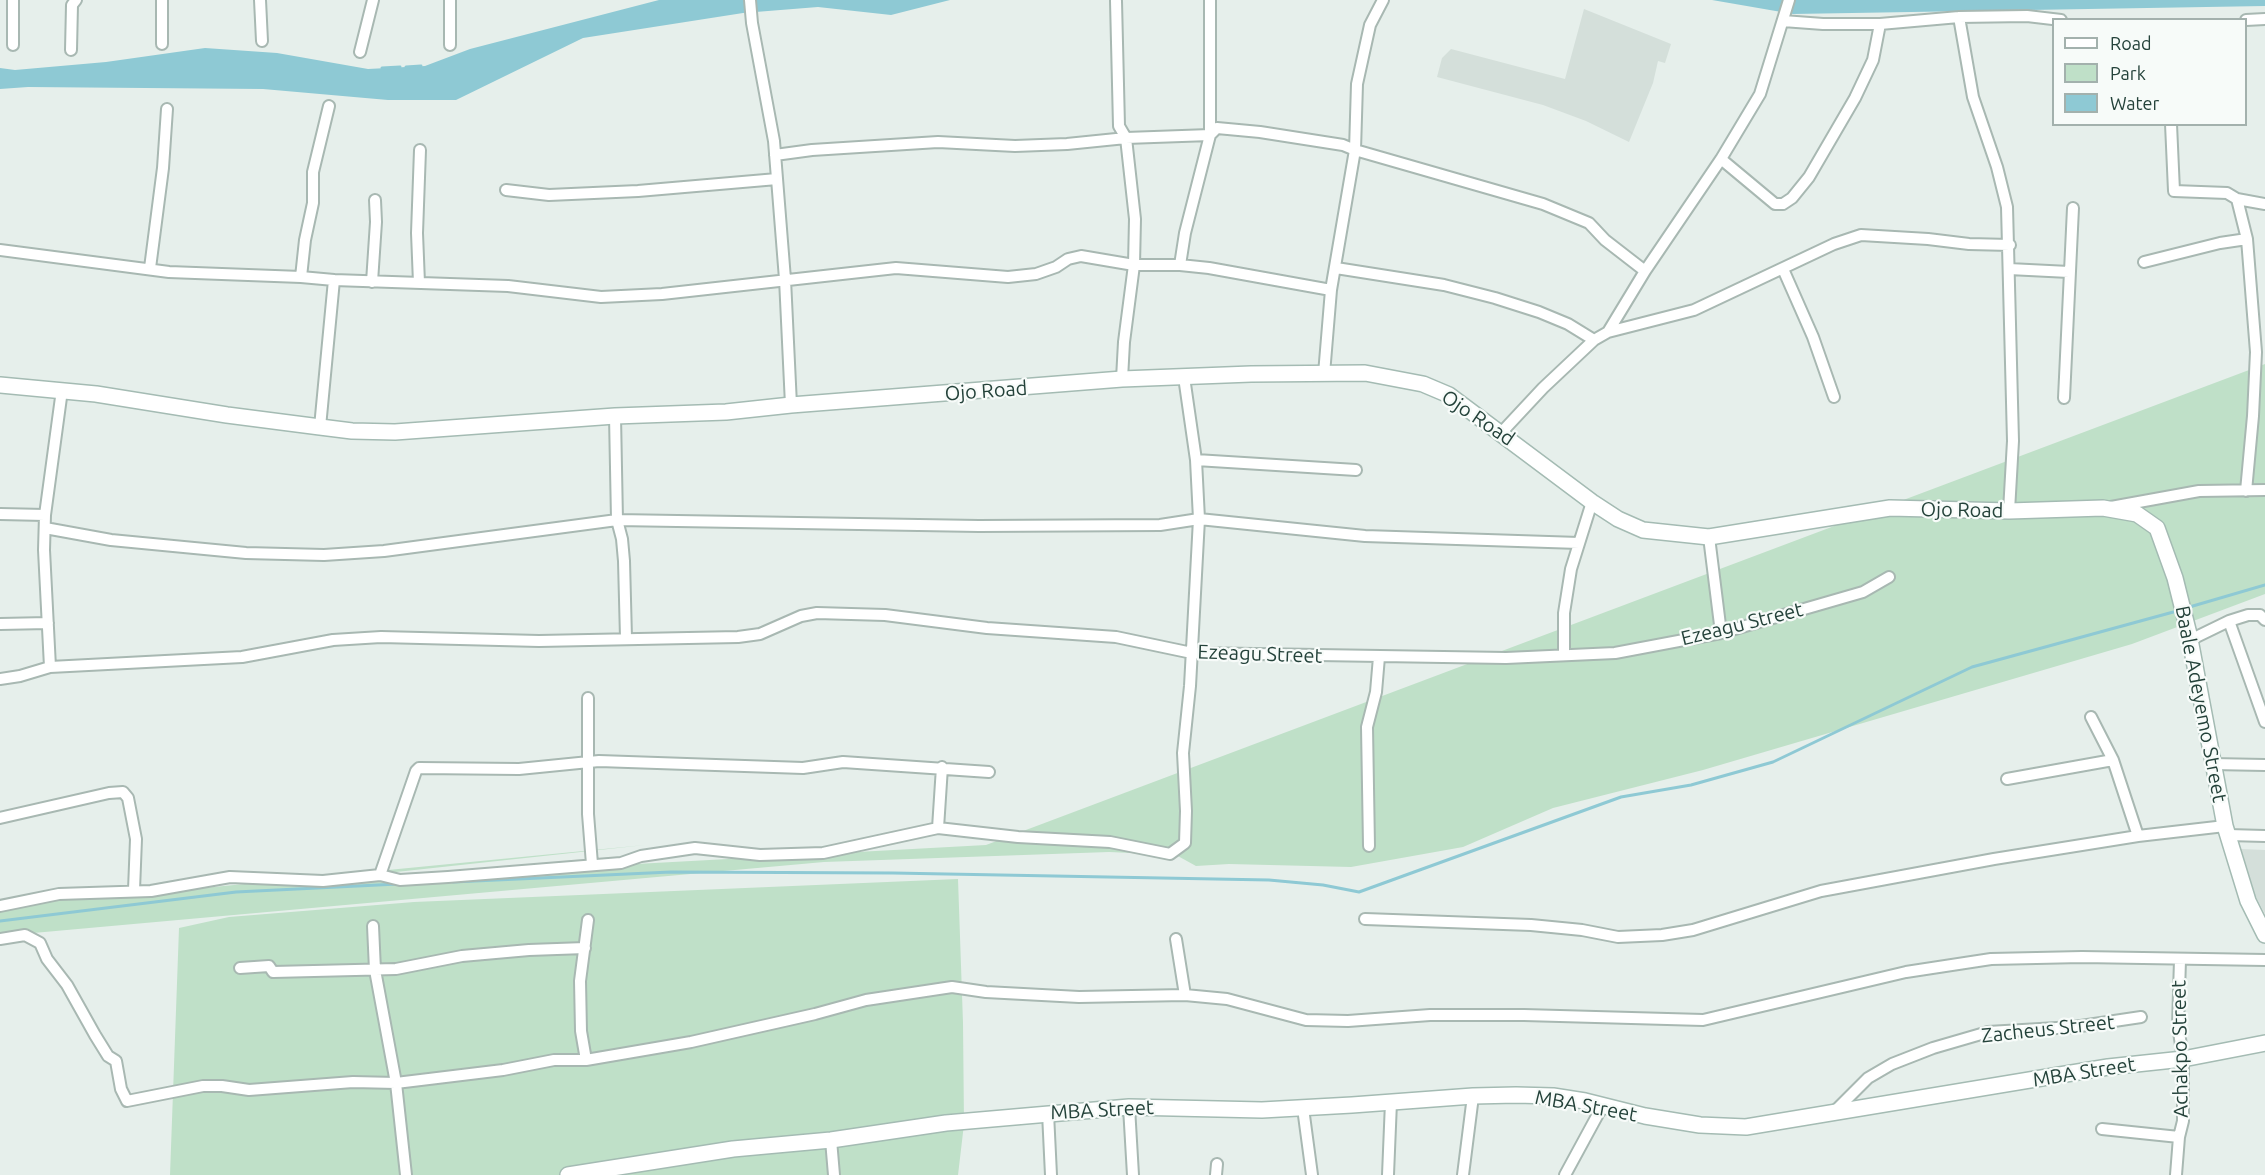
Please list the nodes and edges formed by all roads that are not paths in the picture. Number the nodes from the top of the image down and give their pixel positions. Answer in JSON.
{"nodes":[{"id":1,"x":13,"y":0,"type":"edge"},
{"id":2,"x":76,"y":0,"type":"edge"},
{"id":3,"x":162,"y":0,"type":"edge"},
{"id":4,"x":260,"y":0,"type":"edge"},
{"id":5,"x":373,"y":0,"type":"edge"},
{"id":6,"x":450,"y":0,"type":"edge"},
{"id":7,"x":750,"y":0,"type":"edge"},
{"id":8,"x":1209,"y":0,"type":"edge"},
{"id":9,"x":1383,"y":0,"type":"edge"},
{"id":10,"x":1789,"y":0,"type":"edge"},
{"id":11,"x":1116,"y":1,"type":"edge"},
{"id":12,"x":1959,"y":17,"type":"junction"},
{"id":13,"x":2052,"y":19,"type":"edge"},
{"id":14,"x":2265,"y":19,"type":"edge"},
{"id":15,"x":1784,"y":20,"type":"junction"},
{"id":16,"x":2247,"y":20,"type":"edge"},
{"id":17,"x":1880,"y":24,"type":"junction"},
{"id":18,"x":262,"y":41,"type":"dead end"},
{"id":19,"x":162,"y":44,"type":"dead end"},
{"id":20,"x":14,"y":45,"type":"dead end"},
{"id":21,"x":450,"y":45,"type":"dead end"},
{"id":22,"x":71,"y":50,"type":"dead end"},
{"id":23,"x":360,"y":51,"type":"dead end"},
{"id":24,"x":329,"y":106,"type":"dead end"},
{"id":25,"x":167,"y":109,"type":"dead end"},
{"id":26,"x":2170,"y":126,"type":"edge"},
{"id":27,"x":1210,"y":135,"type":"junction"},
{"id":28,"x":1126,"y":138,"type":"junction"},
{"id":29,"x":420,"y":150,"type":"dead end"},
{"id":30,"x":1355,"y":150,"type":"junction"},
{"id":31,"x":775,"y":155,"type":"junction"},
{"id":32,"x":1721,"y":159,"type":"junction"},
{"id":33,"x":777,"y":179,"type":"junction"},
{"id":34,"x":506,"y":190,"type":"dead end"},
{"id":35,"x":375,"y":200,"type":"dead end"},
{"id":36,"x":2237,"y":200,"type":"junction"},
{"id":37,"x":2265,"y":204,"type":"edge"},
{"id":38,"x":2073,"y":208,"type":"dead end"},
{"id":39,"x":2247,"y":239,"type":"junction"},
{"id":40,"x":2010,"y":245,"type":"junction"},
{"id":41,"x":0,"y":250,"type":"edge"},
{"id":42,"x":2144,"y":262,"type":"dead end"},
{"id":43,"x":1134,"y":265,"type":"junction"},
{"id":44,"x":1180,"y":265,"type":"junction"},
{"id":45,"x":150,"y":268,"type":"junction"},
{"id":46,"x":1336,"y":268,"type":"junction"},
{"id":47,"x":2009,"y":268,"type":"junction"},
{"id":48,"x":1783,"y":269,"type":"junction"},
{"id":49,"x":1645,"y":270,"type":"junction"},
{"id":50,"x":2069,"y":272,"type":"junction"},
{"id":51,"x":301,"y":277,"type":"junction"},
{"id":52,"x":785,"y":279,"type":"junction"},
{"id":53,"x":334,"y":280,"type":"junction"},
{"id":54,"x":372,"y":282,"type":"junction"},
{"id":55,"x":419,"y":283,"type":"junction"},
{"id":56,"x":1330,"y":290,"type":"junction"},
{"id":57,"x":1608,"y":332,"type":"junction"},
{"id":58,"x":1594,"y":340,"type":"junction"},
{"id":59,"x":1324,"y":374,"type":"junction"},
{"id":60,"x":1184,"y":378,"type":"junction"},
{"id":61,"x":1122,"y":379,"type":"junction"},
{"id":62,"x":0,"y":386,"type":"edge"},
{"id":63,"x":62,"y":390,"type":"junction"},
{"id":64,"x":1833,"y":396,"type":"dead end"},
{"id":65,"x":2064,"y":398,"type":"dead end"},
{"id":66,"x":791,"y":405,"type":"junction"},
{"id":67,"x":615,"y":416,"type":"junction"},
{"id":68,"x":320,"y":427,"type":"junction"},
{"id":69,"x":1502,"y":433,"type":"junction"},
{"id":70,"x":1196,"y":460,"type":"junction"},
{"id":71,"x":1356,"y":470,"type":"dead end"},
{"id":72,"x":2265,"y":490,"type":"edge"},
{"id":73,"x":2246,"y":491,"type":"junction"},
{"id":74,"x":1592,"y":502,"type":"junction"},
{"id":75,"x":2103,"y":508,"type":"junction"},
{"id":76,"x":2009,"y":511,"type":"junction"},
{"id":77,"x":0,"y":514,"type":"edge"},
{"id":78,"x":45,"y":515,"type":"junction"},
{"id":79,"x":1199,"y":519,"type":"junction"},
{"id":80,"x":617,"y":520,"type":"junction"},
{"id":81,"x":45,"y":528,"type":"junction"},
{"id":82,"x":1709,"y":537,"type":"junction"},
{"id":83,"x":1580,"y":543,"type":"junction"},
{"id":84,"x":1889,"y":577,"type":"dead end"},
{"id":85,"x":2265,"y":620,"type":"edge"},
{"id":86,"x":2229,"y":621,"type":"junction"},
{"id":87,"x":48,"y":623,"type":"junction"},
{"id":88,"x":0,"y":624,"type":"edge"},
{"id":89,"x":1721,"y":633,"type":"junction"},
{"id":90,"x":2189,"y":637,"type":"junction"},
{"id":91,"x":626,"y":638,"type":"junction"},
{"id":92,"x":1192,"y":653,"type":"junction"},
{"id":93,"x":1564,"y":655,"type":"junction"},
{"id":94,"x":1379,"y":657,"type":"junction"},
{"id":95,"x":50,"y":667,"type":"junction"},
{"id":96,"x":0,"y":679,"type":"edge"},
{"id":97,"x":588,"y":698,"type":"dead end"},
{"id":98,"x":2091,"y":717,"type":"dead end"},
{"id":99,"x":2265,"y":722,"type":"edge"},
{"id":100,"x":2113,"y":760,"type":"junction"},
{"id":101,"x":588,"y":762,"type":"junction"},
{"id":102,"x":2212,"y":764,"type":"junction"},
{"id":103,"x":2265,"y":765,"type":"edge"},
{"id":104,"x":942,"y":767,"type":"junction"},
{"id":105,"x":989,"y":772,"type":"dead end"},
{"id":106,"x":2007,"y":779,"type":"dead end"},
{"id":107,"x":0,"y":818,"type":"edge"},
{"id":108,"x":938,"y":828,"type":"junction"},
{"id":109,"x":2226,"y":830,"type":"junction"},
{"id":110,"x":2138,"y":836,"type":"junction"},
{"id":111,"x":2265,"y":836,"type":"edge"},
{"id":112,"x":1369,"y":846,"type":"dead end"},
{"id":113,"x":592,"y":864,"type":"junction"},
{"id":114,"x":380,"y":875,"type":"junction"},
{"id":115,"x":134,"y":890,"type":"junction"},
{"id":116,"x":0,"y":906,"type":"edge"},
{"id":117,"x":1365,"y":919,"type":"dead end"},
{"id":118,"x":588,"y":920,"type":"dead end"},
{"id":119,"x":373,"y":926,"type":"dead end"},
{"id":120,"x":2265,"y":935,"type":"edge"},
{"id":121,"x":0,"y":939,"type":"edge"},
{"id":122,"x":1176,"y":939,"type":"dead end"},
{"id":123,"x":585,"y":948,"type":"junction"},
{"id":124,"x":2180,"y":960,"type":"junction"},
{"id":125,"x":2265,"y":960,"type":"edge"},
{"id":126,"x":240,"y":968,"type":"dead end"},
{"id":127,"x":375,"y":970,"type":"junction"},
{"id":128,"x":1185,"y":994,"type":"junction"},
{"id":129,"x":2141,"y":1017,"type":"dead end"},
{"id":130,"x":2265,"y":1043,"type":"edge"},
{"id":131,"x":2183,"y":1059,"type":"junction"},
{"id":132,"x":586,"y":1060,"type":"junction"},
{"id":133,"x":396,"y":1083,"type":"junction"},
{"id":134,"x":1473,"y":1096,"type":"junction"},
{"id":135,"x":1391,"y":1102,"type":"junction"},
{"id":136,"x":1602,"y":1105,"type":"junction"},
{"id":137,"x":1129,"y":1107,"type":"junction"},
{"id":138,"x":1303,"y":1108,"type":"junction"},
{"id":139,"x":1048,"y":1113,"type":"junction"},
{"id":140,"x":1833,"y":1113,"type":"junction"},
{"id":141,"x":2102,"y":1129,"type":"dead end"},
{"id":142,"x":2180,"y":1137,"type":"junction"},
{"id":143,"x":831,"y":1140,"type":"junction"},
{"id":144,"x":618,"y":1172,"type":"edge"},
{"id":145,"x":406,"y":1175,"type":"edge"},
{"id":146,"x":568,"y":1175,"type":"edge"},
{"id":147,"x":834,"y":1175,"type":"edge"},
{"id":148,"x":1050,"y":1175,"type":"edge"},
{"id":149,"x":1132,"y":1175,"type":"edge"},
{"id":150,"x":1312,"y":1175,"type":"edge"},
{"id":151,"x":1388,"y":1175,"type":"edge"},
{"id":152,"x":1463,"y":1175,"type":"edge"},
{"id":153,"x":1565,"y":1175,"type":"edge"},
{"id":154,"x":2176,"y":1175,"type":"edge"}],
"edges":[{"from":1,"to":20,"type":"street"},
{"from":2,"to":22,"type":"street"},
{"from":3,"to":19,"type":"street"},
{"from":4,"to":18,"type":"street"},
{"from":5,"to":23,"type":"street"},
{"from":6,"to":21,"type":"street"},
{"from":7,"to":31,"type":"street"},
{"from":8,"to":27,"type":"street"},
{"from":9,"to":30,"type":"street"},
{"from":10,"to":15,"type":"street"},
{"from":11,"to":28,"type":"street"},
{"from":12,"to":13,"type":"street"},
{"from":12,"to":17,"type":"street"},
{"from":12,"to":40,"type":"street"},
{"from":14,"to":16,"type":"street"},
{"from":15,"to":17,"type":"street"},
{"from":15,"to":32,"type":"street"},
{"from":17,"to":32,"type":"street"},
{"from":24,"to":51,"type":"street"},
{"from":25,"to":45,"type":"street"},
{"from":26,"to":36,"type":"street"},
{"from":27,"to":28,"type":"street"},
{"from":27,"to":30,"type":"street"},
{"from":27,"to":44,"type":"street"},
{"from":28,"to":31,"type":"street"},
{"from":28,"to":43,"type":"street"},
{"from":29,"to":55,"type":"street"},
{"from":30,"to":46,"type":"street"},
{"from":30,"to":49,"type":"street"},
{"from":31,"to":33,"type":"street"},
{"from":32,"to":49,"type":"street"},
{"from":33,"to":34,"type":"street"},
{"from":33,"to":52,"type":"street"},
{"from":35,"to":54,"type":"street"},
{"from":36,"to":37,"type":"street"},
{"from":36,"to":39,"type":"street"},
{"from":38,"to":50,"type":"street"},
{"from":39,"to":42,"type":"street"},
{"from":39,"to":73,"type":"street"},
{"from":40,"to":47,"type":"street"},
{"from":40,"to":48,"type":"street"},
{"from":41,"to":45,"type":"street"},
{"from":43,"to":44,"type":"street"},
{"from":43,"to":52,"type":"street"},
{"from":43,"to":61,"type":"street"},
{"from":44,"to":56,"type":"street"},
{"from":45,"to":51,"type":"street"},
{"from":46,"to":56,"type":"street"},
{"from":46,"to":58,"type":"street"},
{"from":47,"to":50,"type":"street"},
{"from":47,"to":76,"type":"street"},
{"from":48,"to":57,"type":"street"},
{"from":48,"to":64,"type":"street"},
{"from":49,"to":57,"type":"street"},
{"from":50,"to":65,"type":"street"},
{"from":51,"to":53,"type":"street"},
{"from":52,"to":55,"type":"street"},
{"from":52,"to":66,"type":"street"},
{"from":53,"to":54,"type":"street"},
{"from":53,"to":68,"type":"street"},
{"from":54,"to":55,"type":"street"},
{"from":56,"to":59,"type":"street"},
{"from":57,"to":58,"type":"street"},
{"from":58,"to":69,"type":"street"},
{"from":59,"to":60,"type":"street","name":"Ojo Road"},
{"from":59,"to":69,"type":"street","name":"Ojo Road"},
{"from":60,"to":61,"type":"street","name":"Ojo Road"},
{"from":60,"to":70,"type":"street"},
{"from":61,"to":66,"type":"street","name":"Ojo Road"},
{"from":62,"to":63,"type":"street","name":"Ojo Road"},
{"from":63,"to":68,"type":"street","name":"Ojo Road"},
{"from":63,"to":78,"type":"street"},
{"from":66,"to":67,"type":"street","name":"Ojo Road"},
{"from":67,"to":68,"type":"street","name":"Ojo Road"},
{"from":67,"to":80,"type":"street"},
{"from":69,"to":74,"type":"street","name":"Ojo Road"},
{"from":70,"to":71,"type":"street"},
{"from":70,"to":79,"type":"street"},
{"from":72,"to":73,"type":"street"},
{"from":73,"to":75,"type":"street"},
{"from":74,"to":82,"type":"street","name":"Ojo Road"},
{"from":74,"to":83,"type":"street"},
{"from":75,"to":76,"type":"street","name":"Ojo Road"},
{"from":75,"to":90,"type":"street","name":"Baale Adeyemo Street"},
{"from":76,"to":82,"type":"street","name":"Ojo Road"},
{"from":77,"to":78,"type":"street"},
{"from":78,"to":81,"type":"street"},
{"from":79,"to":80,"type":"street"},
{"from":79,"to":83,"type":"street"},
{"from":79,"to":92,"type":"street"},
{"from":80,"to":81,"type":"street"},
{"from":80,"to":91,"type":"street"},
{"from":81,"to":87,"type":"street"},
{"from":82,"to":89,"type":"street"},
{"from":83,"to":93,"type":"street"},
{"from":84,"to":89,"type":"street","name":"Ezeagu Street"},
{"from":85,"to":86,"type":"street"},
{"from":86,"to":90,"type":"street"},
{"from":86,"to":99,"type":"street"},
{"from":87,"to":88,"type":"street"},
{"from":87,"to":95,"type":"street"},
{"from":89,"to":93,"type":"street","name":"Ezeagu Street"},
{"from":90,"to":102,"type":"street","name":"Baale Adeyemo Street"},
{"from":91,"to":92,"type":"street","name":"Ezeagu Street"},
{"from":91,"to":95,"type":"street","name":"Ezeagu Street"},
{"from":92,"to":94,"type":"street","name":"Ezeagu Street"},
{"from":92,"to":108,"type":"street"},
{"from":93,"to":94,"type":"street","name":"Ezeagu Street"},
{"from":94,"to":112,"type":"street"},
{"from":95,"to":96,"type":"street","name":"Ezeagu Street"},
{"from":97,"to":101,"type":"street"},
{"from":98,"to":100,"type":"street"},
{"from":100,"to":106,"type":"street"},
{"from":100,"to":110,"type":"street"},
{"from":101,"to":104,"type":"street"},
{"from":101,"to":113,"type":"street"},
{"from":101,"to":114,"type":"street"},
{"from":102,"to":103,"type":"street"},
{"from":102,"to":109,"type":"street","name":"Baale Adeyemo Street"},
{"from":104,"to":105,"type":"street"},
{"from":104,"to":108,"type":"street"},
{"from":107,"to":115,"type":"street"},
{"from":108,"to":113,"type":"street"},
{"from":109,"to":110,"type":"street"},
{"from":109,"to":111,"type":"street"},
{"from":109,"to":120,"type":"street","name":"Baale Adeyemo Street"},
{"from":110,"to":117,"type":"street"},
{"from":113,"to":114,"type":"street"},
{"from":114,"to":115,"type":"street"},
{"from":115,"to":116,"type":"street"},
{"from":118,"to":123,"type":"street"},
{"from":119,"to":127,"type":"street"},
{"from":121,"to":133,"type":"street"},
{"from":122,"to":128,"type":"street"},
{"from":123,"to":127,"type":"street"},
{"from":123,"to":132,"type":"street"},
{"from":124,"to":125,"type":"street"},
{"from":124,"to":128,"type":"street"},
{"from":124,"to":131,"type":"street","name":"Achakpo Street"},
{"from":126,"to":127,"type":"street"},
{"from":127,"to":133,"type":"street"},
{"from":128,"to":132,"type":"street"},
{"from":129,"to":140,"type":"street","name":"Zacheus Street"},
{"from":130,"to":131,"type":"street","name":"MBA Street"},
{"from":131,"to":140,"type":"street","name":"MBA Street"},
{"from":131,"to":142,"type":"street","name":"Achakpo Street"},
{"from":132,"to":133,"type":"street"},
{"from":133,"to":145,"type":"street"},
{"from":134,"to":135,"type":"street","name":"MBA Street"},
{"from":134,"to":136,"type":"street","name":"MBA Street"},
{"from":134,"to":152,"type":"street"},
{"from":135,"to":138,"type":"street","name":"MBA Street"},
{"from":135,"to":151,"type":"street"},
{"from":136,"to":140,"type":"street","name":"MBA Street"},
{"from":136,"to":153,"type":"street"},
{"from":137,"to":138,"type":"street","name":"MBA Street"},
{"from":137,"to":139,"type":"street","name":"MBA Street"},
{"from":137,"to":149,"type":"street"},
{"from":138,"to":150,"type":"street"},
{"from":139,"to":143,"type":"street","name":"MBA Street"},
{"from":139,"to":148,"type":"street"},
{"from":141,"to":142,"type":"street"},
{"from":142,"to":154,"type":"street","name":"Achakpo Street"},
{"from":143,"to":144,"type":"street","name":"MBA Street"},
{"from":143,"to":147,"type":"street"},
{"from":144,"to":146,"type":"street","name":"MBA Street"}]}
